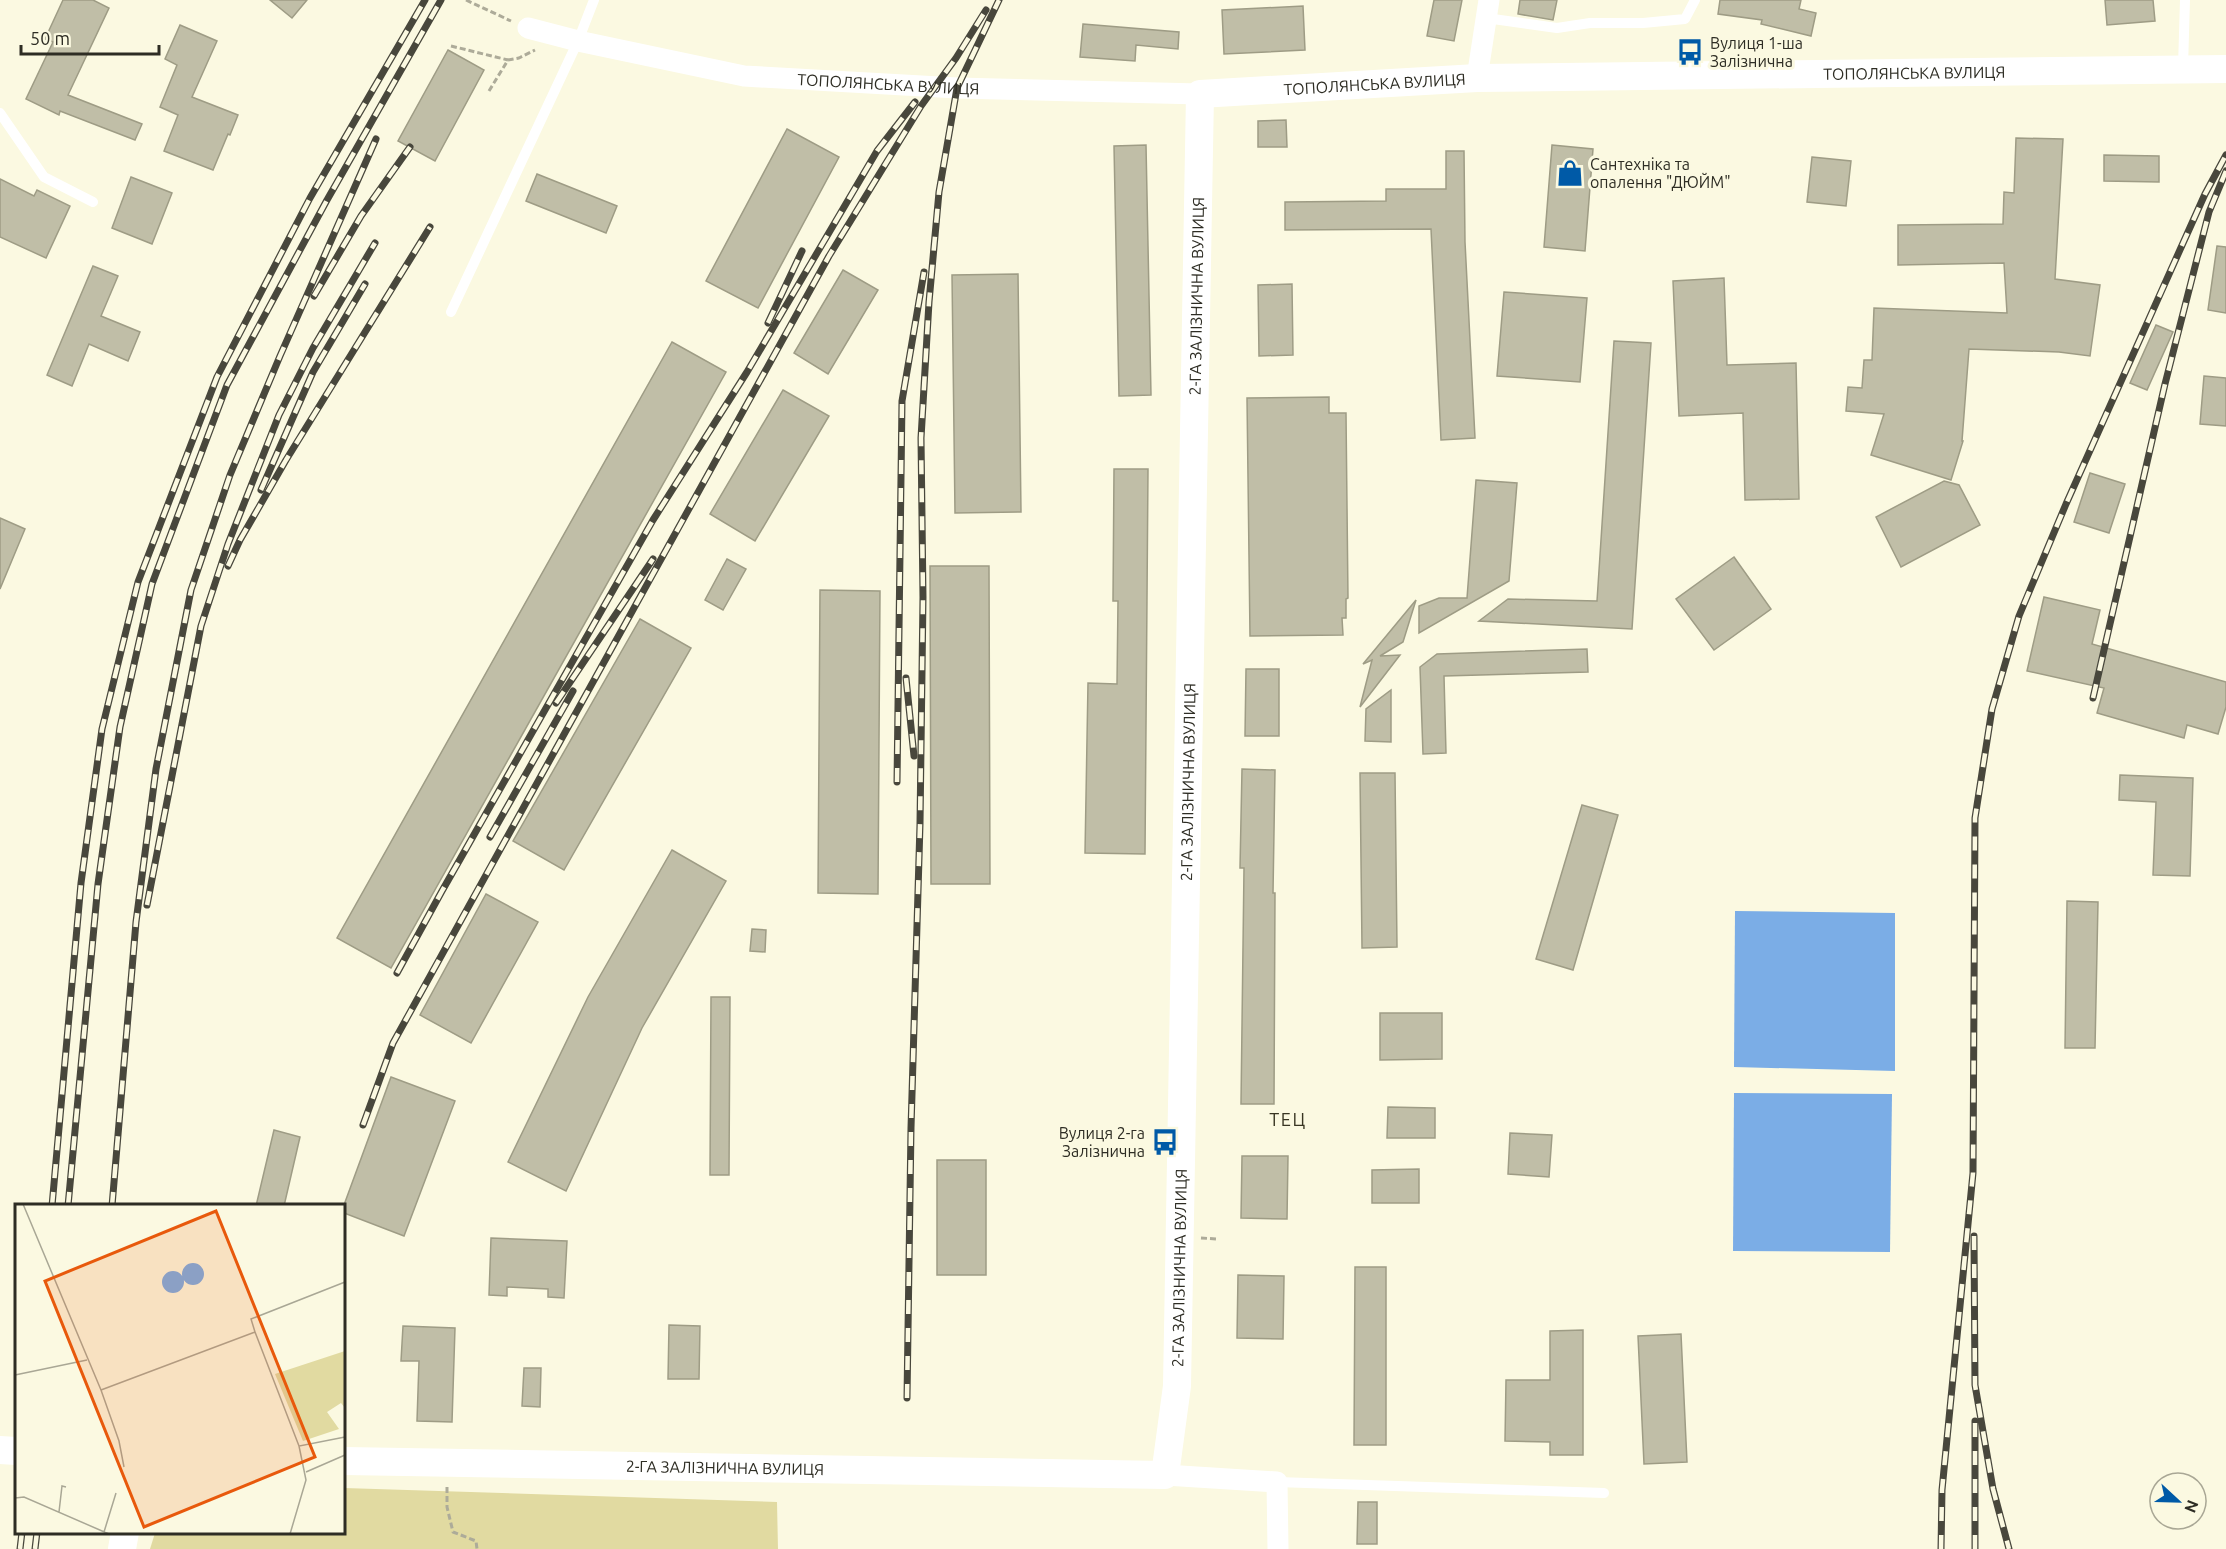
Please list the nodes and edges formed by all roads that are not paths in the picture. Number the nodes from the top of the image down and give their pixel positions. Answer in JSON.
{"nodes":[{"id":1,"x":594,"y":0,"type":"edge"},
{"id":2,"x":1695,"y":0,"type":"edge"},
{"id":3,"x":2185,"y":0,"type":"edge"},
{"id":4,"x":1488,"y":9,"type":"edge"},
{"id":5,"x":528,"y":28,"type":"road end"},
{"id":6,"x":578,"y":41,"type":"junction"},
{"id":7,"x":2226,"y":69,"type":"edge"},
{"id":8,"x":2183,"y":71,"type":"junction"},
{"id":9,"x":1477,"y":78,"type":"junction"},
{"id":10,"x":1200,"y":94,"type":"junction"},
{"id":11,"x":0,"y":113,"type":"edge"},
{"id":12,"x":93,"y":202,"type":"dead end"},
{"id":13,"x":452,"y":312,"type":"dead end"},
{"id":14,"x":0,"y":1450,"type":"edge"},
{"id":15,"x":15,"y":1451,"type":"edge"},
{"id":16,"x":345,"y":1461,"type":"edge"},
{"id":17,"x":1166,"y":1475,"type":"junction"},
{"id":18,"x":1277,"y":1482,"type":"junction"},
{"id":19,"x":1604,"y":1493,"type":"dead end"},
{"id":20,"x":125,"y":1534,"type":"edge"},
{"id":21,"x":122,"y":1549,"type":"edge"},
{"id":22,"x":1278,"y":1549,"type":"edge"}],
"edges":[{"from":1,"to":6,"type":"lane"},
{"from":2,"to":4,"type":"lane"},
{"from":3,"to":8,"type":"lane"},
{"from":4,"to":9,"type":"street"},
{"from":5,"to":6,"type":"street","name":"ТОПОЛЯНСЬКА ВУЛИЦЯ"},
{"from":6,"to":10,"type":"street","name":"ТОПОЛЯНСЬКА ВУЛИЦЯ"},
{"from":6,"to":13,"type":"lane"},
{"from":7,"to":8,"type":"street","name":"ТОПОЛЯНСЬКА ВУЛИЦЯ"},
{"from":8,"to":9,"type":"street","name":"ТОПОЛЯНСЬКА ВУЛИЦЯ"},
{"from":9,"to":10,"type":"street","name":"ТОПОЛЯНСЬКА ВУЛИЦЯ"},
{"from":10,"to":17,"type":"street","name":"2-ГА ЗАЛІЗНИЧНА ВУЛИЦЯ"},
{"from":11,"to":12,"type":"lane"},
{"from":14,"to":15,"type":"street"},
{"from":16,"to":17,"type":"street","name":"2-ГА ЗАЛІЗНИЧНА ВУЛИЦЯ"},
{"from":17,"to":18,"type":"street"},
{"from":18,"to":19,"type":"lane"},
{"from":18,"to":22,"type":"street"},
{"from":20,"to":21,"type":"street"}]}
